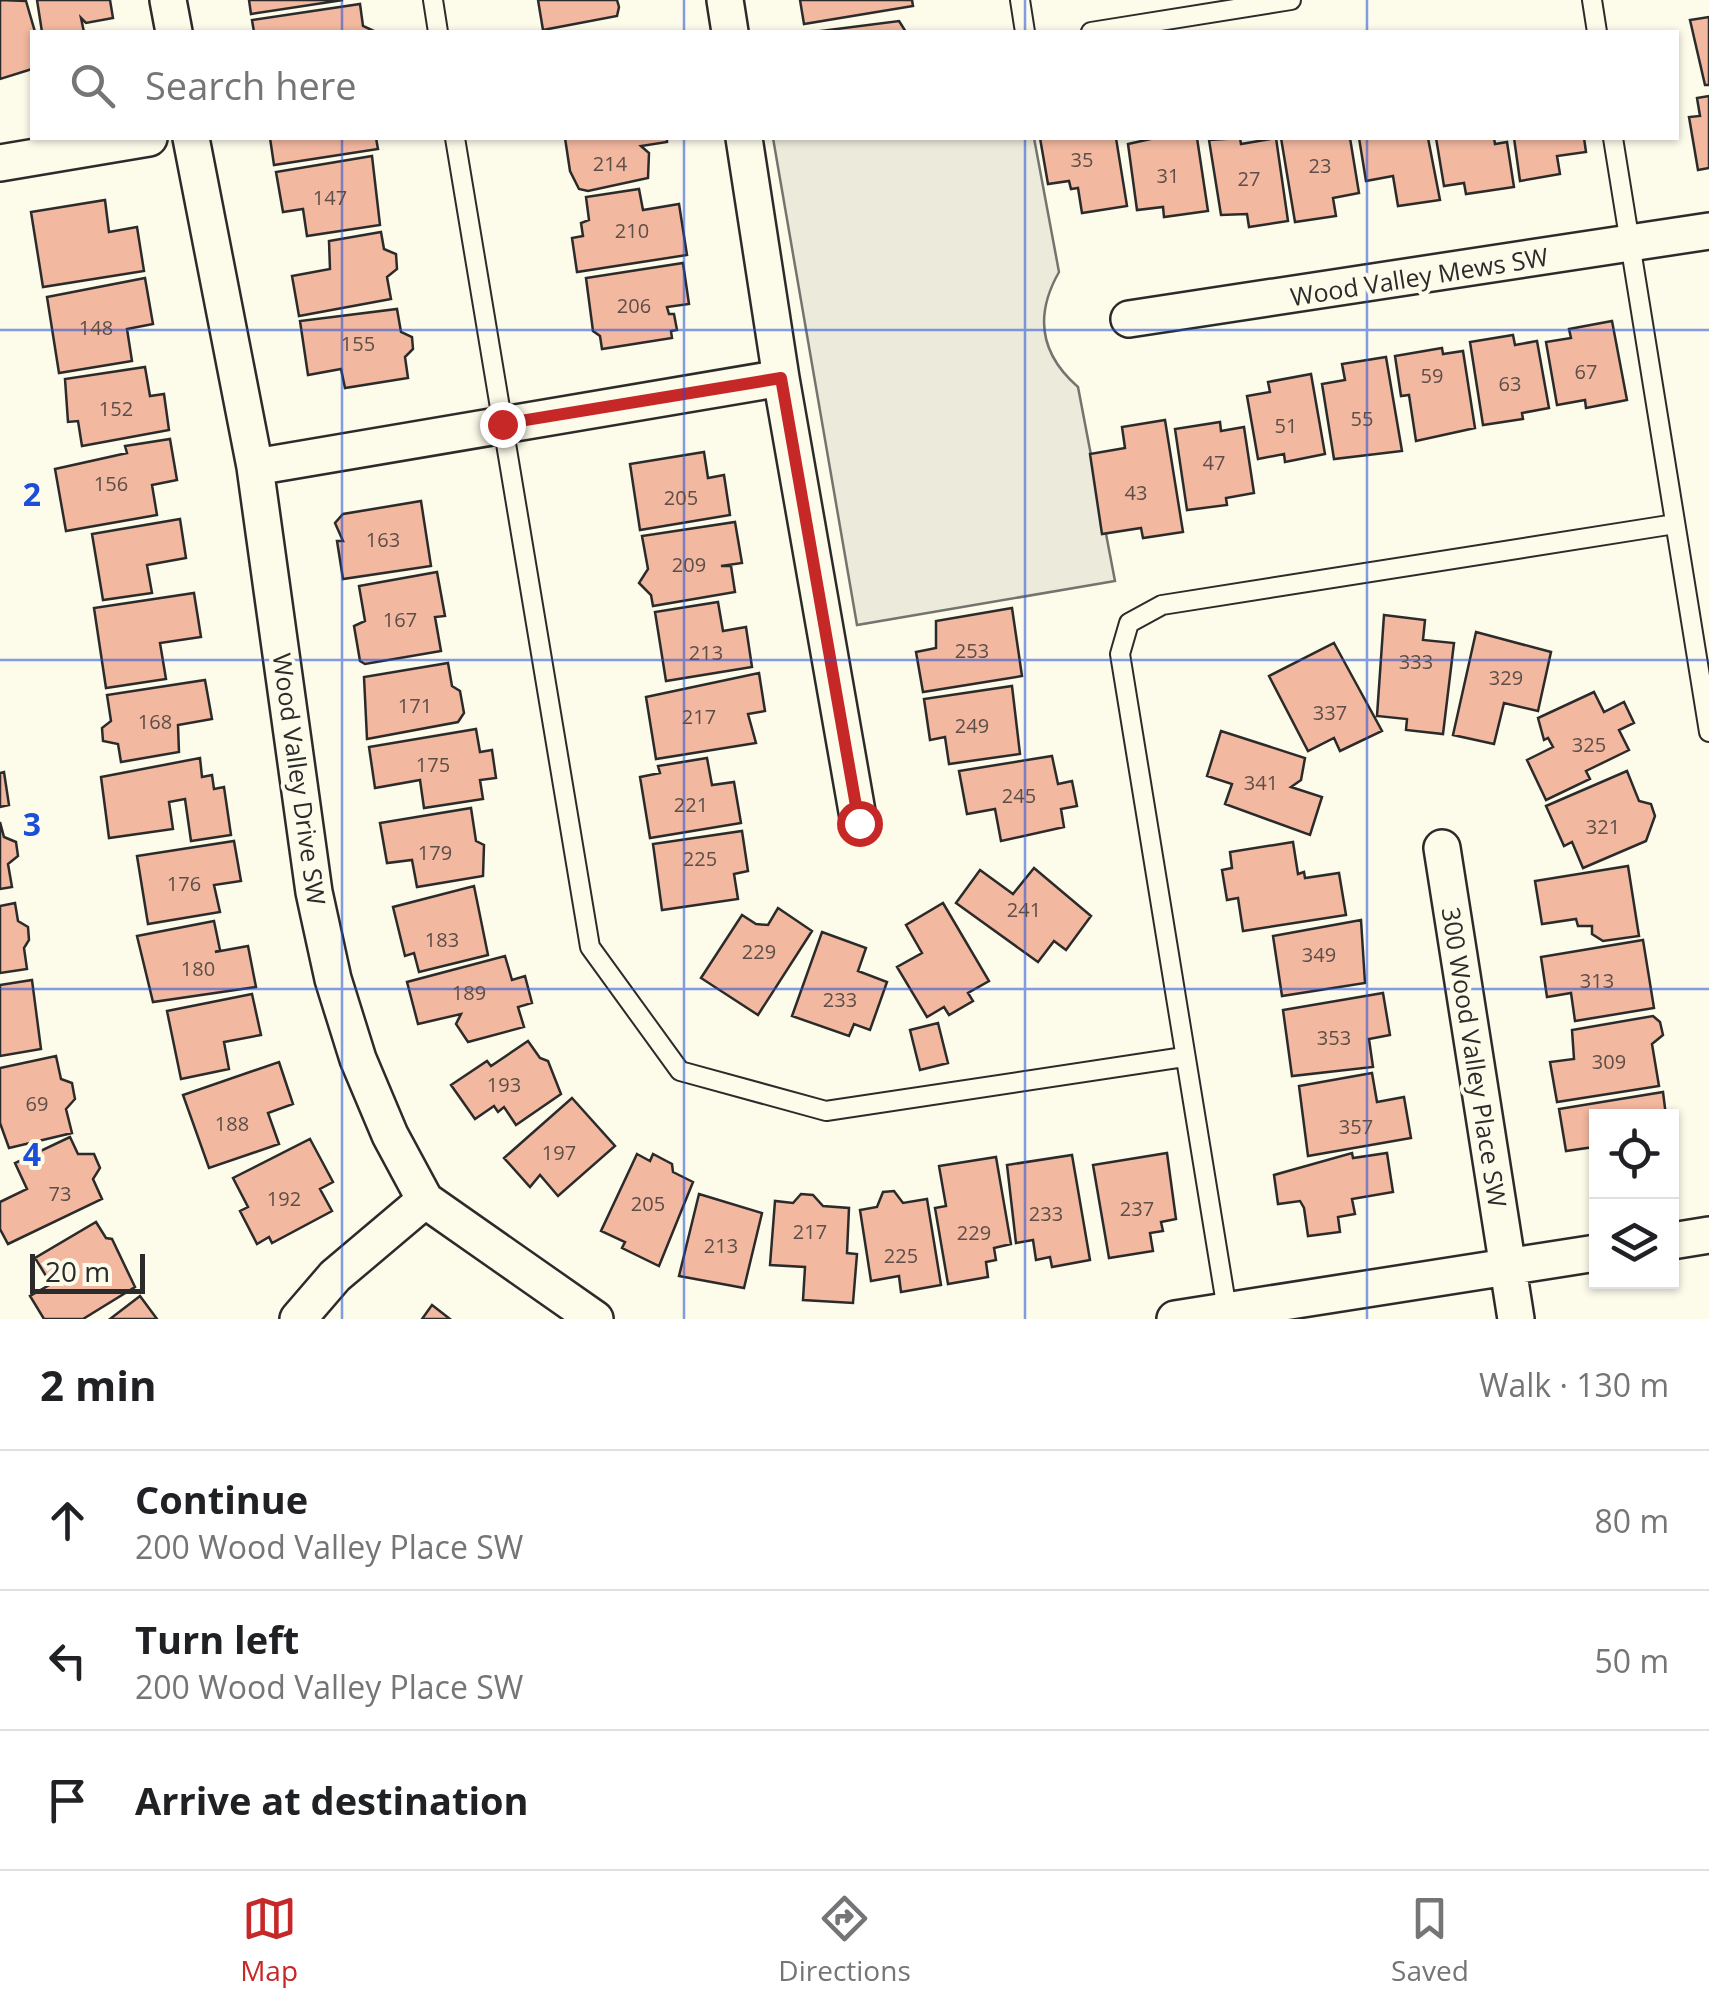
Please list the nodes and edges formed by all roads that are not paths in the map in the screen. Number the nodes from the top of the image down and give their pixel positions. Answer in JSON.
{"nodes":[{"id":1,"x":168,"y":0,"type":"edge"},
{"id":2,"x":433,"y":0,"type":"edge"},
{"id":3,"x":725,"y":0,"type":"edge"},
{"id":4,"x":1020,"y":0,"type":"edge"},
{"id":5,"x":1291,"y":0,"type":"edge"},
{"id":6,"x":1592,"y":0,"type":"edge"},
{"id":7,"x":174,"y":30,"type":"edge"},
{"id":8,"x":438,"y":30,"type":"edge"},
{"id":9,"x":730,"y":30,"type":"edge"},
{"id":10,"x":1026,"y":30,"type":"edge"},
{"id":11,"x":1104,"y":30,"type":"edge"},
{"id":12,"x":1597,"y":30,"type":"edge"},
{"id":13,"x":137,"y":140,"type":"edge"},
{"id":14,"x":191,"y":140,"type":"edge"},
{"id":15,"x":455,"y":140,"type":"edge"},
{"id":16,"x":744,"y":140,"type":"edge"},
{"id":17,"x":1613,"y":140,"type":"edge"},
{"id":18,"x":0,"y":163,"type":"edge"},
{"id":19,"x":1709,"y":231,"type":"edge"},
{"id":20,"x":1630,"y":244,"type":"junction"},
{"id":21,"x":1129,"y":319,"type":"dead end"},
{"id":22,"x":781,"y":378,"type":"junction"},
{"id":23,"x":502,"y":424,"type":"junction"},
{"id":24,"x":255,"y":467,"type":"junction"},
{"id":25,"x":1675,"y":524,"type":"junction"},
{"id":26,"x":1709,"y":732,"type":"edge"},
{"id":27,"x":859,"y":823,"type":"dead end"},
{"id":28,"x":1442,"y":848,"type":"dead end"},
{"id":29,"x":1184,"y":1057,"type":"junction"},
{"id":30,"x":425,"y":1200,"type":"junction"},
{"id":31,"x":1709,"y":1235,"type":"edge"},
{"id":32,"x":1679,"y":1240,"type":"edge"},
{"id":33,"x":1589,"y":1254,"type":"edge"},
{"id":34,"x":1508,"y":1267,"type":"junction"},
{"id":35,"x":1227,"y":1310,"type":"junction"},
{"id":36,"x":298,"y":1319,"type":"edge"},
{"id":37,"x":595,"y":1319,"type":"edge"},
{"id":38,"x":1175,"y":1319,"type":"edge"},
{"id":39,"x":1516,"y":1319,"type":"edge"}],
"edges":[{"from":1,"to":7,"type":"street"},
{"from":2,"to":8,"type":"lane"},
{"from":3,"to":9,"type":"street"},
{"from":4,"to":10,"type":"lane"},
{"from":5,"to":11,"type":"lane"},
{"from":6,"to":12,"type":"lane"},
{"from":13,"to":18,"type":"street"},
{"from":14,"to":24,"type":"street","name":"Wood Valley Drive SW"},
{"from":15,"to":23,"type":"lane"},
{"from":16,"to":22,"type":"street"},
{"from":17,"to":20,"type":"lane"},
{"from":19,"to":20,"type":"street","name":"Wood Valley Mews SW"},
{"from":20,"to":21,"type":"street","name":"Wood Valley Mews SW"},
{"from":20,"to":25,"type":"lane"},
{"from":22,"to":23,"type":"street"},
{"from":22,"to":27,"type":"street"},
{"from":23,"to":24,"type":"street"},
{"from":23,"to":29,"type":"lane"},
{"from":24,"to":30,"type":"street","name":"Wood Valley Drive SW"},
{"from":25,"to":26,"type":"lane"},
{"from":25,"to":29,"type":"lane"},
{"from":28,"to":34,"type":"street","name":"300 Wood Valley Place SW"},
{"from":29,"to":35,"type":"lane"},
{"from":30,"to":36,"type":"street"},
{"from":30,"to":37,"type":"street","name":"Wood Valley Drive SW"},
{"from":31,"to":32,"type":"street"},
{"from":33,"to":34,"type":"street"},
{"from":34,"to":35,"type":"street"},
{"from":34,"to":39,"type":"street","name":"300 Wood Valley Place SW"},
{"from":35,"to":38,"type":"street"}]}
